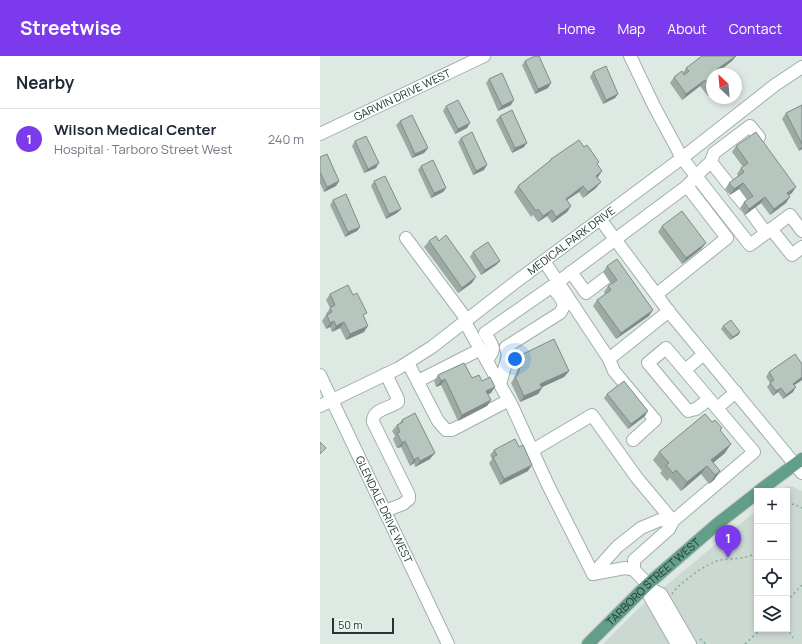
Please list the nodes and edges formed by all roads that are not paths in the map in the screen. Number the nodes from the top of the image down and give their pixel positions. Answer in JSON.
{"nodes":[{"id":1,"x":484,"y":56,"type":"edge"},
{"id":2,"x":630,"y":56,"type":"edge"},
{"id":3,"x":802,"y":67,"type":"edge"},
{"id":4,"x":320,"y":134,"type":"edge"},
{"id":5,"x":759,"y":137,"type":"edge"},
{"id":6,"x":682,"y":158,"type":"junction"},
{"id":7,"x":711,"y":162,"type":"junction"},
{"id":8,"x":697,"y":176,"type":"junction"},
{"id":9,"x":687,"y":186,"type":"junction"},
{"id":10,"x":713,"y":197,"type":"junction"},
{"id":11,"x":702,"y":206,"type":"junction"},
{"id":12,"x":730,"y":218,"type":"junction"},
{"id":13,"x":600,"y":219,"type":"junction"},
{"id":14,"x":719,"y":226,"type":"junction"},
{"id":15,"x":769,"y":231,"type":"junction"},
{"id":16,"x":802,"y":231,"type":"edge"},
{"id":17,"x":406,"y":238,"type":"dead end"},
{"id":18,"x":616,"y":239,"type":"junction"},
{"id":19,"x":802,"y":247,"type":"edge"},
{"id":20,"x":544,"y":261,"type":"junction"},
{"id":21,"x":571,"y":272,"type":"junction"},
{"id":22,"x":607,"y":278,"type":"dead end"},
{"id":23,"x":558,"y":282,"type":"junction"},
{"id":24,"x":586,"y":293,"type":"junction"},
{"id":25,"x":657,"y":294,"type":"junction"},
{"id":26,"x":572,"y":303,"type":"junction"},
{"id":27,"x":669,"y":311,"type":"junction"},
{"id":28,"x":466,"y":321,"type":"junction"},
{"id":29,"x":484,"y":354,"type":"junction"},
{"id":30,"x":704,"y":354,"type":"junction"},
{"id":31,"x":609,"y":359,"type":"junction"},
{"id":32,"x":408,"y":363,"type":"junction"},
{"id":33,"x":685,"y":370,"type":"junction"},
{"id":34,"x":386,"y":374,"type":"junction"},
{"id":35,"x":320,"y":375,"type":"edge"},
{"id":36,"x":418,"y":381,"type":"junction"},
{"id":37,"x":500,"y":384,"type":"junction"},
{"id":38,"x":736,"y":392,"type":"junction"},
{"id":39,"x":509,"y":400,"type":"junction"},
{"id":40,"x":332,"y":401,"type":"junction"},
{"id":41,"x":713,"y":404,"type":"junction"},
{"id":42,"x":320,"y":406,"type":"edge"},
{"id":43,"x":633,"y":440,"type":"dead end"},
{"id":44,"x":533,"y":450,"type":"junction"},
{"id":45,"x":800,"y":465,"type":"edge"},
{"id":46,"x":764,"y":488,"type":"edge"},
{"id":47,"x":754,"y":495,"type":"edge"},
{"id":48,"x":385,"y":511,"type":"junction"},
{"id":49,"x":672,"y":521,"type":"junction"},
{"id":50,"x":634,"y":570,"type":"junction"},
{"id":51,"x":593,"y":574,"type":"junction"},
{"id":52,"x":650,"y":587,"type":"junction"},
{"id":53,"x":694,"y":640,"type":"edge"},
{"id":54,"x":448,"y":644,"type":"edge"},
{"id":55,"x":588,"y":644,"type":"edge"},
{"id":56,"x":677,"y":644,"type":"edge"}],
"edges":[{"from":1,"to":4,"type":"street","name":"GARWIN DRIVE WEST"},
{"from":2,"to":6,"type":"street"},
{"from":3,"to":6,"type":"street","name":"MEDICAL PARK DRIVE"},
{"from":5,"to":7,"type":"street"},
{"from":6,"to":8,"type":"street"},
{"from":6,"to":13,"type":"street","name":"MEDICAL PARK DRIVE"},
{"from":7,"to":8,"type":"street"},
{"from":7,"to":15,"type":"street"},
{"from":8,"to":9,"type":"street"},
{"from":8,"to":10,"type":"street"},
{"from":9,"to":11,"type":"street"},
{"from":9,"to":18,"type":"street"},
{"from":10,"to":11,"type":"street"},
{"from":10,"to":12,"type":"street"},
{"from":11,"to":14,"type":"street"},
{"from":12,"to":14,"type":"street"},
{"from":12,"to":15,"type":"street"},
{"from":13,"to":18,"type":"street"},
{"from":13,"to":20,"type":"street","name":"MEDICAL PARK DRIVE"},
{"from":14,"to":25,"type":"street"},
{"from":15,"to":16,"type":"street"},
{"from":15,"to":19,"type":"street"},
{"from":17,"to":28,"type":"street"},
{"from":18,"to":21,"type":"street"},
{"from":18,"to":25,"type":"street"},
{"from":20,"to":23,"type":"street"},
{"from":20,"to":28,"type":"street","name":"MEDICAL PARK DRIVE"},
{"from":21,"to":23,"type":"street"},
{"from":21,"to":24,"type":"street"},
{"from":22,"to":24,"type":"street"},
{"from":23,"to":26,"type":"street"},
{"from":24,"to":26,"type":"street"},
{"from":25,"to":27,"type":"street"},
{"from":26,"to":31,"type":"street"},
{"from":27,"to":30,"type":"street"},
{"from":27,"to":31,"type":"street"},
{"from":28,"to":29,"type":"street"},
{"from":28,"to":32,"type":"street","name":"MEDICAL PARK DRIVE"},
{"from":29,"to":36,"type":"street"},
{"from":29,"to":37,"type":"street"},
{"from":29,"to":37,"type":"street"},
{"from":30,"to":33,"type":"street"},
{"from":30,"to":38,"type":"street"},
{"from":31,"to":43,"type":"street"},
{"from":32,"to":34,"type":"street","name":"MEDICAL PARK DRIVE"},
{"from":32,"to":36,"type":"street"},
{"from":33,"to":41,"type":"street"},
{"from":33,"to":41,"type":"street"},
{"from":34,"to":40,"type":"street","name":"MEDICAL PARK DRIVE"},
{"from":34,"to":48,"type":"street"},
{"from":35,"to":40,"type":"street","name":"GLENDALE DRIVE WEST"},
{"from":36,"to":39,"type":"street"},
{"from":37,"to":39,"type":"street"},
{"from":38,"to":41,"type":"street"},
{"from":38,"to":45,"type":"street"},
{"from":39,"to":44,"type":"street"},
{"from":40,"to":42,"type":"street","name":"MEDICAL PARK DRIVE"},
{"from":40,"to":48,"type":"street","name":"GLENDALE DRIVE WEST"},
{"from":41,"to":49,"type":"street"},
{"from":44,"to":49,"type":"street"},
{"from":44,"to":51,"type":"street"},
{"from":45,"to":46,"type":"main road","name":"TARBORO STREET WEST"},
{"from":47,"to":52,"type":"main road","name":"TARBORO STREET WEST"},
{"from":48,"to":54,"type":"street","name":"GLENDALE DRIVE WEST"},
{"from":49,"to":50,"type":"street"},
{"from":49,"to":51,"type":"street"},
{"from":50,"to":51,"type":"street"},
{"from":50,"to":52,"type":"street"},
{"from":52,"to":53,"type":"street"},
{"from":52,"to":55,"type":"main road","name":"TARBORO STREET WEST"},
{"from":52,"to":56,"type":"street"}]}
